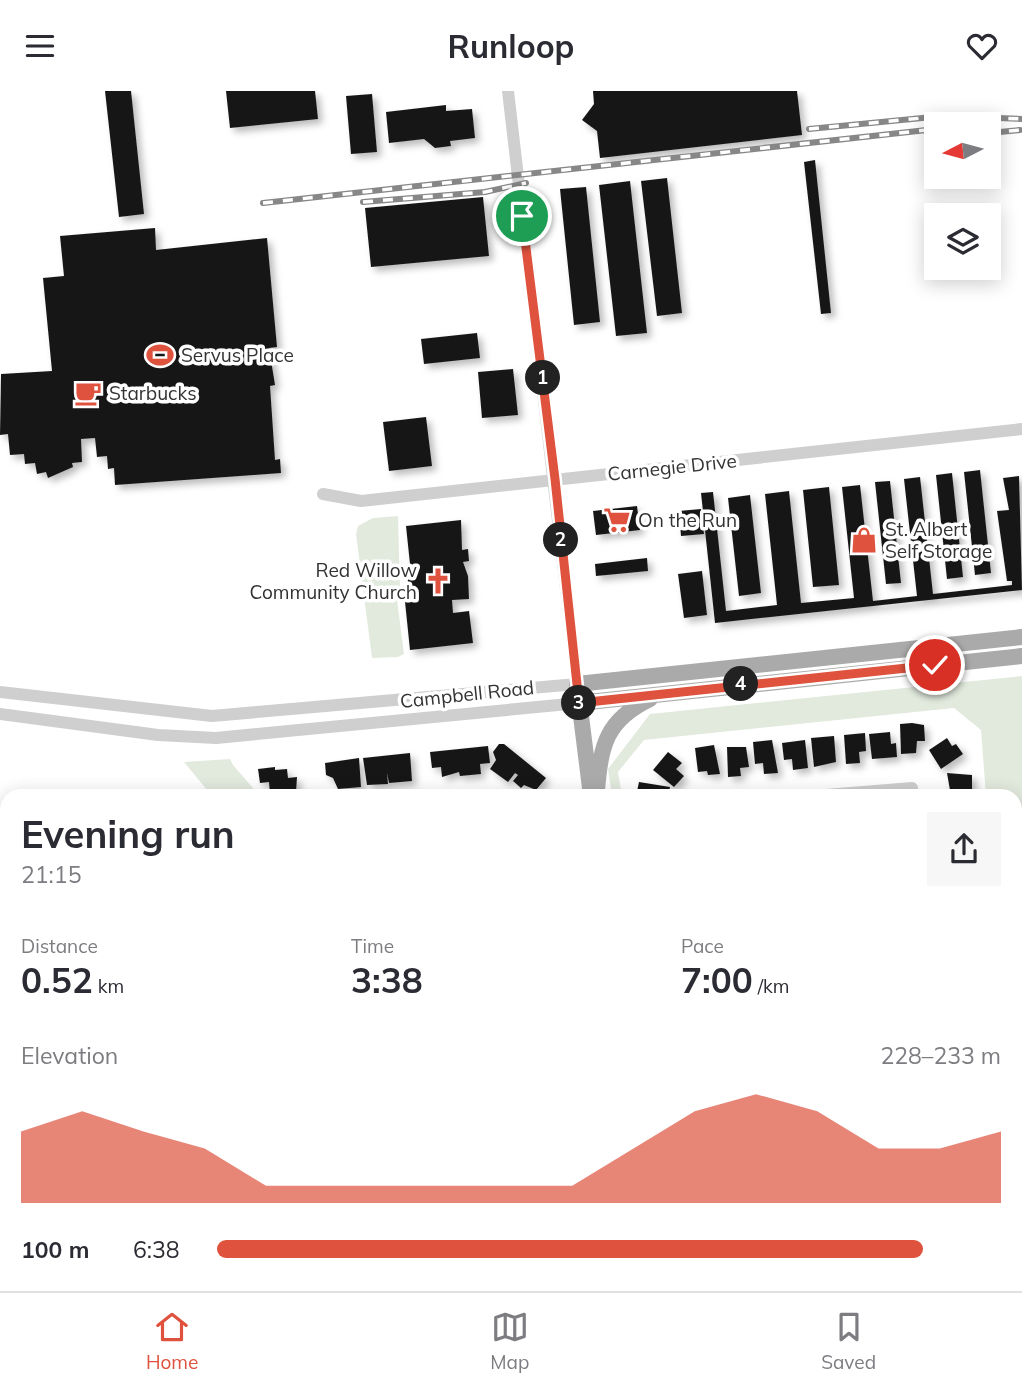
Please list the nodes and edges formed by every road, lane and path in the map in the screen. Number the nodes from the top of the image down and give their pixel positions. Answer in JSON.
{"nodes":[{"id":1,"x":508,"y":91,"type":"edge"},
{"id":2,"x":1022,"y":429,"type":"edge"},
{"id":3,"x":555,"y":479,"type":"junction"},
{"id":4,"x":323,"y":494,"type":"dead end"},
{"id":5,"x":1022,"y":638,"type":"edge"},
{"id":6,"x":1022,"y":656,"type":"edge"},
{"id":7,"x":576,"y":684,"type":"junction"},
{"id":8,"x":0,"y":692,"type":"edge"},
{"id":9,"x":675,"y":693,"type":"junction"},
{"id":10,"x":579,"y":703,"type":"junction"},
{"id":11,"x":0,"y":714,"type":"edge"},
{"id":12,"x":912,"y":788,"type":"dead end"},
{"id":13,"x":592,"y":789,"type":"edge"},
{"id":14,"x":594,"y":789,"type":"edge"},
{"id":15,"x":902,"y":789,"type":"edge"}],
"edges":[{"from":1,"to":3,"type":"street"},
{"from":2,"to":3,"type":"street","name":"Carnegie Drive"},
{"from":3,"to":4,"type":"street","name":"Carnegie Drive"},
{"from":3,"to":7,"type":"street"},
{"from":5,"to":7,"type":"main road","name":"Campbell Road"},
{"from":6,"to":9,"type":"main road","name":"Campbell Road"},
{"from":7,"to":8,"type":"street","name":"Campbell Road"},
{"from":7,"to":10,"type":"main road"},
{"from":9,"to":10,"type":"main road","name":"Campbell Road"},
{"from":9,"to":14,"type":"main road"},
{"from":10,"to":11,"type":"street","name":"Campbell Road"},
{"from":10,"to":13,"type":"main road"},
{"from":12,"to":15,"type":"street"}]}
